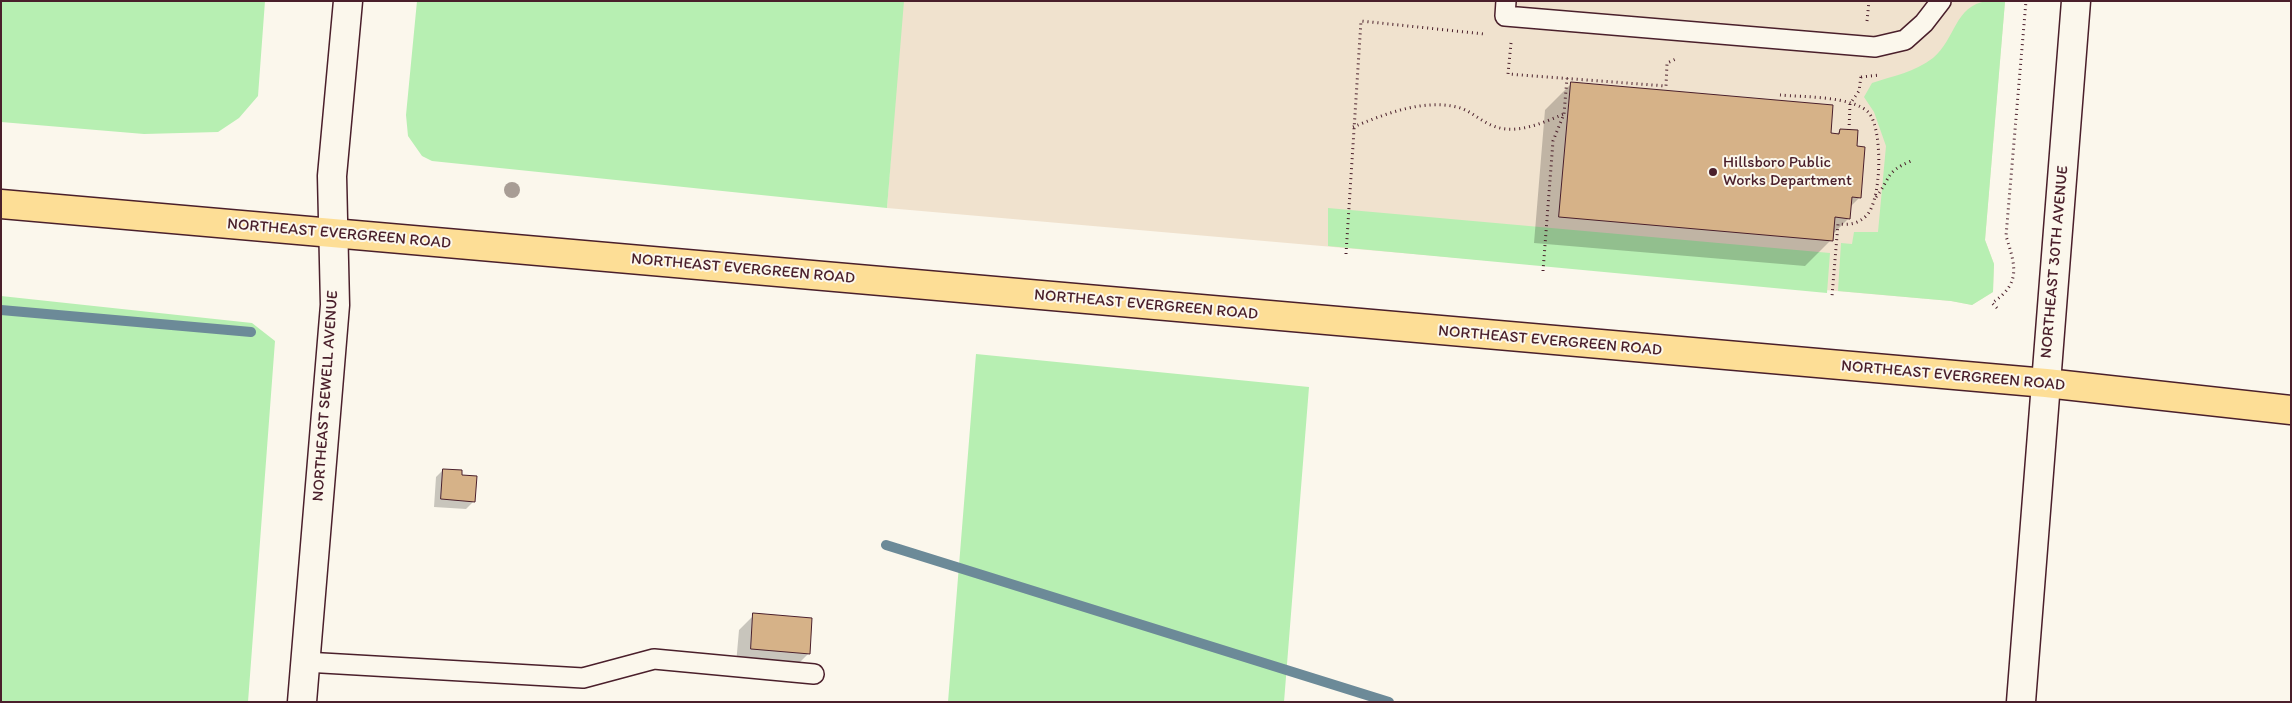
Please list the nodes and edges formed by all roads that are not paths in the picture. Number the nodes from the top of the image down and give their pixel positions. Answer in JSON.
{"nodes":[{"id":1,"x":348,"y":1,"type":"edge"},
{"id":2,"x":1506,"y":1,"type":"edge"},
{"id":3,"x":1942,"y":1,"type":"edge"},
{"id":4,"x":2076,"y":1,"type":"edge"},
{"id":5,"x":1,"y":204,"type":"edge"},
{"id":6,"x":333,"y":234,"type":"junction"},
{"id":7,"x":2046,"y":383,"type":"junction"},
{"id":8,"x":2291,"y":410,"type":"edge"},
{"id":9,"x":305,"y":662,"type":"junction"},
{"id":10,"x":814,"y":674,"type":"dead end"},
{"id":11,"x":302,"y":702,"type":"edge"},
{"id":12,"x":2021,"y":702,"type":"edge"}],
"edges":[{"from":1,"to":6,"type":"street","name":"NORTHEAST SEWELL AVENUE"},
{"from":2,"to":3,"type":"lane"},
{"from":4,"to":7,"type":"street","name":"NORTHEAST 30TH AVENUE"},
{"from":5,"to":6,"type":"main road","name":"NORTHEAST EVERGREEN ROAD"},
{"from":6,"to":7,"type":"main road","name":"NORTHEAST EVERGREEN ROAD"},
{"from":6,"to":9,"type":"street","name":"NORTHEAST SEWELL AVENUE"},
{"from":7,"to":8,"type":"main road","name":"NORTHEAST EVERGREEN ROAD"},
{"from":7,"to":12,"type":"street","name":"NORTHEAST 30TH AVENUE"},
{"from":9,"to":10,"type":"lane"},
{"from":9,"to":11,"type":"street","name":"NORTHEAST SEWELL AVENUE"}]}
